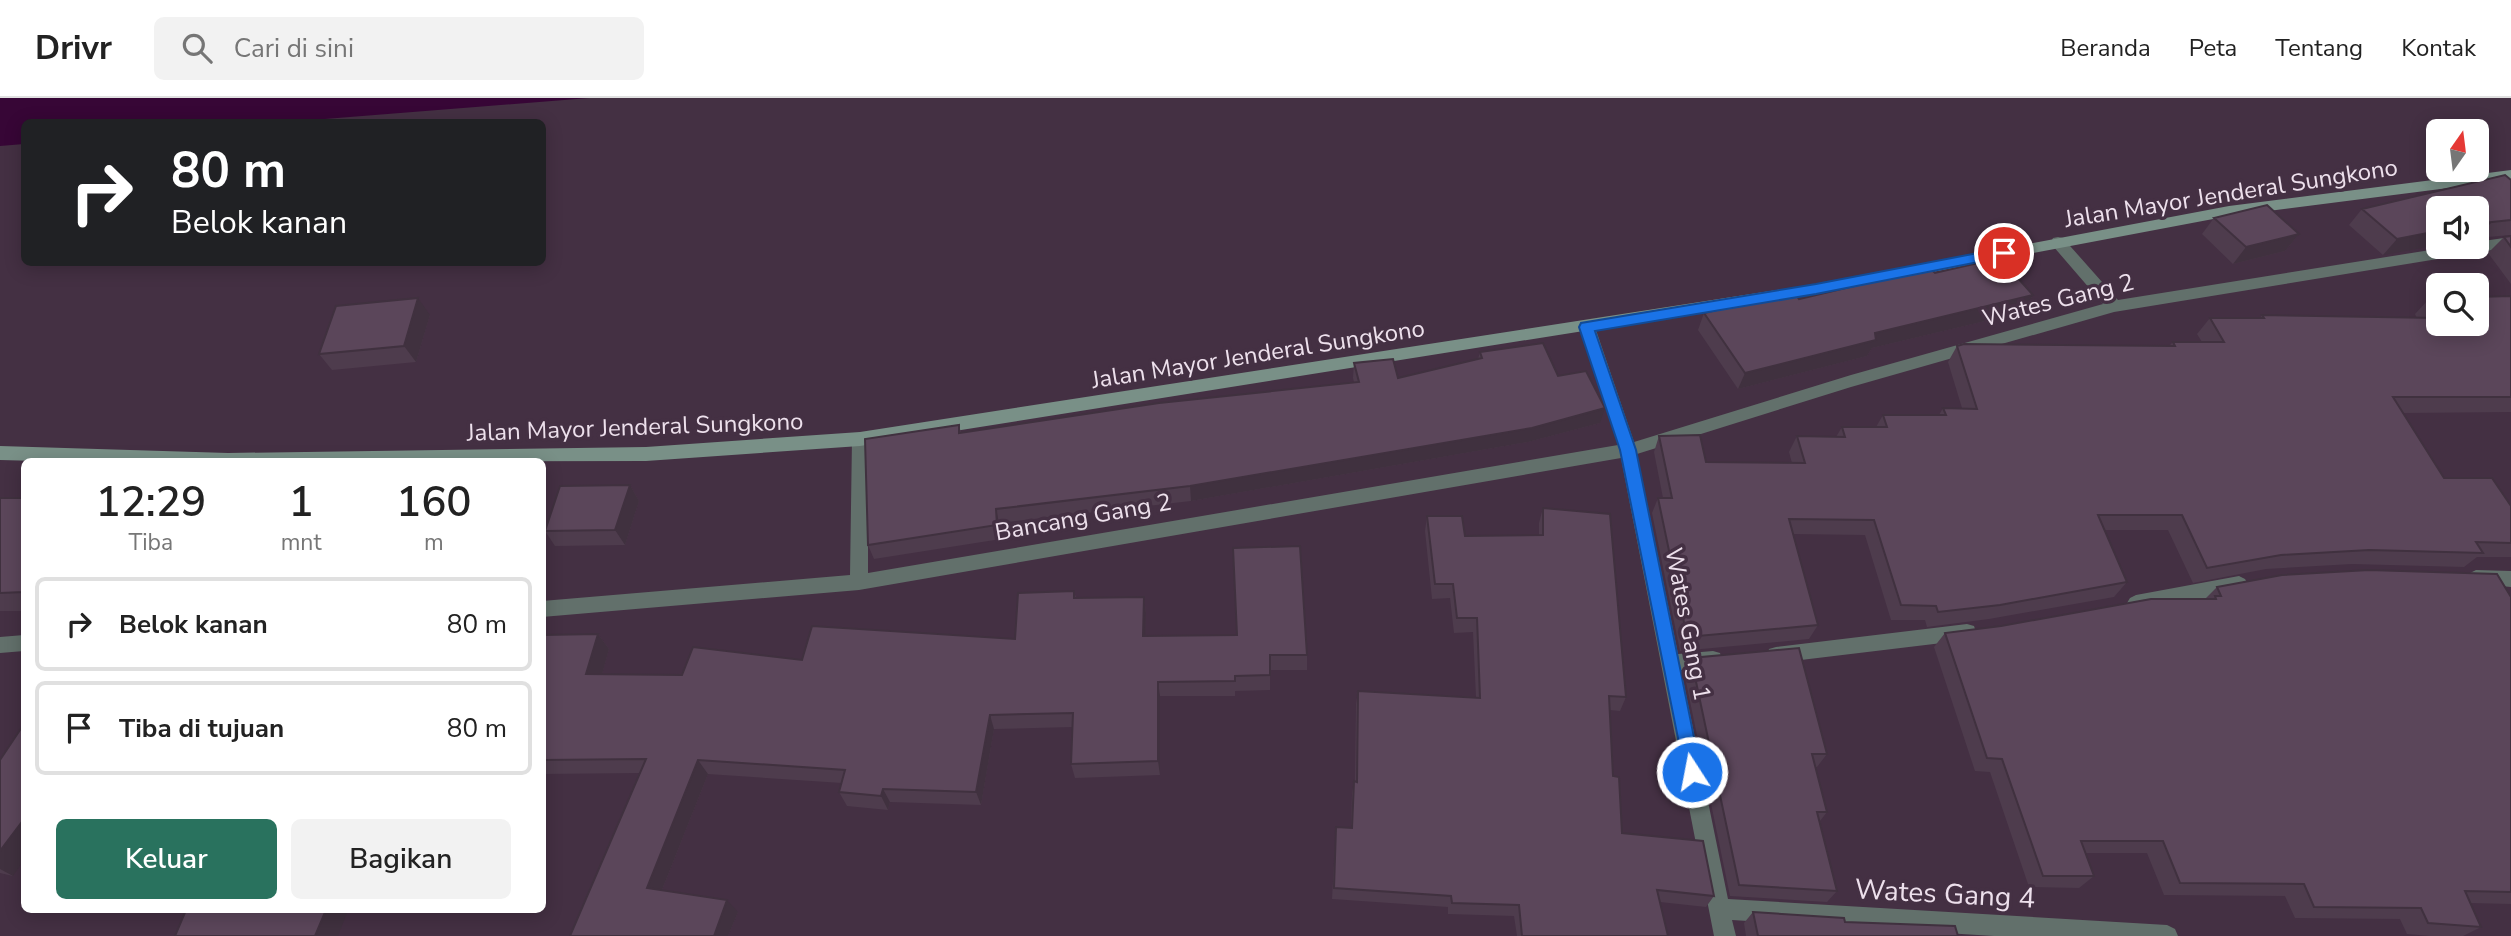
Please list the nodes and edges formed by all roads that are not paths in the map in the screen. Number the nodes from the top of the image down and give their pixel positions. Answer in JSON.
{"nodes":[{"id":1,"x":2511,"y":175,"type":"edge"},
{"id":2,"x":2058,"y":242,"type":"junction"},
{"id":3,"x":2511,"y":242,"type":"edge"},
{"id":4,"x":2114,"y":306,"type":"junction"},
{"id":5,"x":1587,"y":327,"type":"junction"},
{"id":6,"x":860,"y":439,"type":"junction"},
{"id":7,"x":1628,"y":450,"type":"junction"},
{"id":8,"x":0,"y":453,"type":"edge"},
{"id":9,"x":163,"y":458,"type":"edge"},
{"id":10,"x":367,"y":458,"type":"edge"},
{"id":11,"x":2459,"y":578,"type":"edge"},
{"id":12,"x":2511,"y":579,"type":"edge"},
{"id":13,"x":2263,"y":581,"type":"edge"},
{"id":14,"x":859,"y":582,"type":"junction"},
{"id":15,"x":2124,"y":606,"type":"edge"},
{"id":16,"x":546,"y":609,"type":"edge"},
{"id":17,"x":1979,"y":630,"type":"edge"},
{"id":18,"x":21,"y":643,"type":"edge"},
{"id":19,"x":0,"y":645,"type":"edge"},
{"id":20,"x":1757,"y":656,"type":"edge"},
{"id":21,"x":1732,"y":658,"type":"edge"},
{"id":22,"x":1671,"y":663,"type":"junction"},
{"id":23,"x":1719,"y":909,"type":"junction"},
{"id":24,"x":1725,"y":936,"type":"edge"},
{"id":25,"x":2167,"y":936,"type":"edge"}],
"edges":[{"from":1,"to":2,"type":"main road","name":"Jalan Mayor Jenderal Sungkono"},
{"from":2,"to":4,"type":"street"},
{"from":2,"to":5,"type":"main road","name":"Jalan Mayor Jenderal Sungkono"},
{"from":3,"to":4,"type":"street","name":"Wates Gang 2"},
{"from":4,"to":7,"type":"street","name":"Wates Gang 2"},
{"from":5,"to":6,"type":"main road","name":"Jalan Mayor Jenderal Sungkono"},
{"from":5,"to":7,"type":"street","name":"Wates Gang 1"},
{"from":6,"to":10,"type":"main road","name":"Jalan Mayor Jenderal Sungkono"},
{"from":6,"to":14,"type":"street"},
{"from":7,"to":14,"type":"street","name":"Bancang Gang 2"},
{"from":7,"to":22,"type":"street","name":"Wates Gang 1"},
{"from":8,"to":9,"type":"main road","name":"Jalan Mayor Jenderal Sungkono"},
{"from":11,"to":12,"type":"street"},
{"from":13,"to":15,"type":"street"},
{"from":14,"to":16,"type":"street","name":"Bancang Gang 2"},
{"from":17,"to":20,"type":"street"},
{"from":18,"to":19,"type":"street"},
{"from":21,"to":22,"type":"street"},
{"from":22,"to":23,"type":"street","name":"Wates Gang 1"},
{"from":23,"to":24,"type":"street","name":"Wates Gang 1"},
{"from":23,"to":25,"type":"street","name":"Wates Gang 4"}]}
